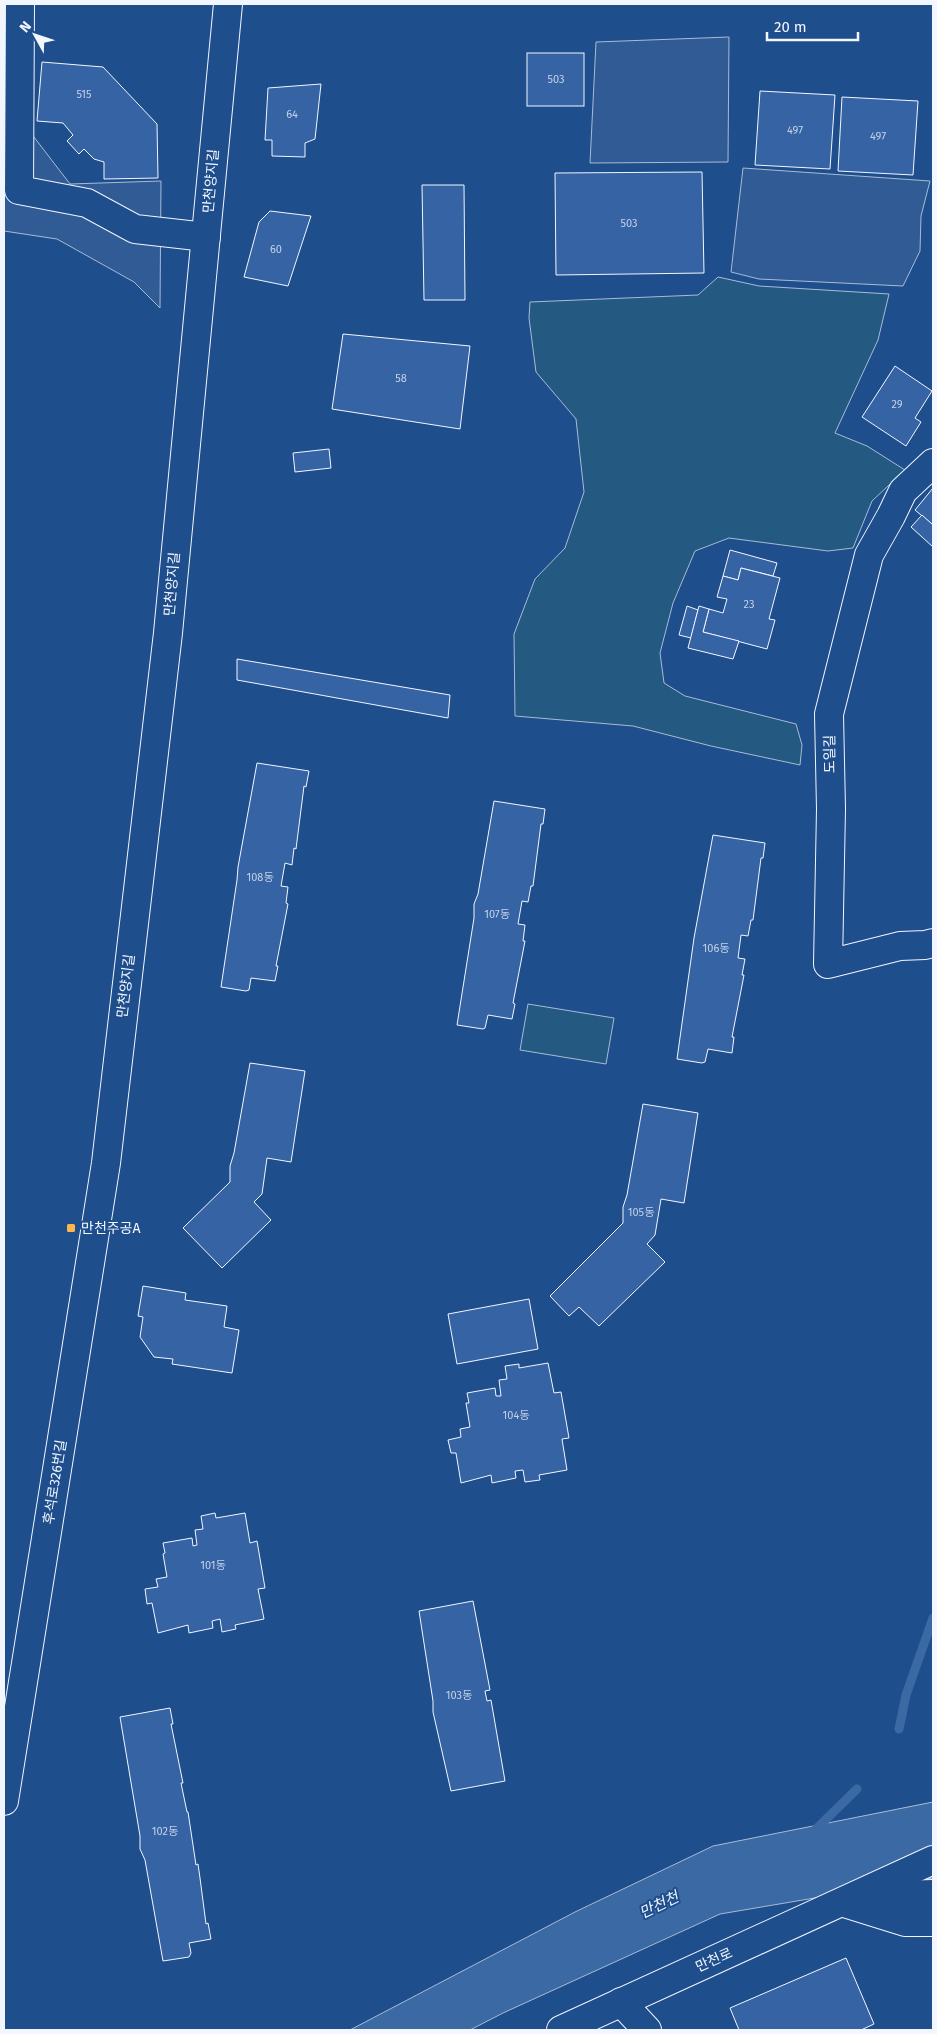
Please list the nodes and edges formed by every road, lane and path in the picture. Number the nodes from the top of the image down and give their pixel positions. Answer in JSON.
{"nodes":[{"id":1,"x":20,"y":4,"type":"edge"},
{"id":2,"x":228,"y":4,"type":"edge"},
{"id":3,"x":206,"y":237,"type":"junction"},
{"id":4,"x":933,"y":463,"type":"edge"},
{"id":5,"x":933,"y":943,"type":"edge"},
{"id":6,"x":106,"y":1163,"type":"joint"},
{"id":7,"x":4,"y":1801,"type":"edge"},
{"id":8,"x":933,"y":1860,"type":"edge"},
{"id":9,"x":933,"y":1894,"type":"edge"},
{"id":10,"x":856,"y":1897,"type":"junction"},
{"id":11,"x":933,"y":1922,"type":"edge"},
{"id":12,"x":621,"y":2002,"type":"junction"},
{"id":13,"x":562,"y":2030,"type":"edge"},
{"id":14,"x":647,"y":2030,"type":"edge"}],
"edges":[{"from":1,"to":3,"type":"street"},
{"from":2,"to":3,"type":"street","name":"만천양지길"},
{"from":3,"to":6,"type":"street","name":"만천양지길"},
{"from":4,"to":5,"type":"street","name":"도일길"},
{"from":6,"to":7,"type":"street","name":"후석로326번길"},
{"from":8,"to":10,"type":"street","name":"만천로"},
{"from":9,"to":10,"type":"street"},
{"from":10,"to":11,"type":"street"},
{"from":10,"to":12,"type":"street","name":"만천로"},
{"from":12,"to":13,"type":"street","name":"만천로"},
{"from":12,"to":14,"type":"street"}]}
